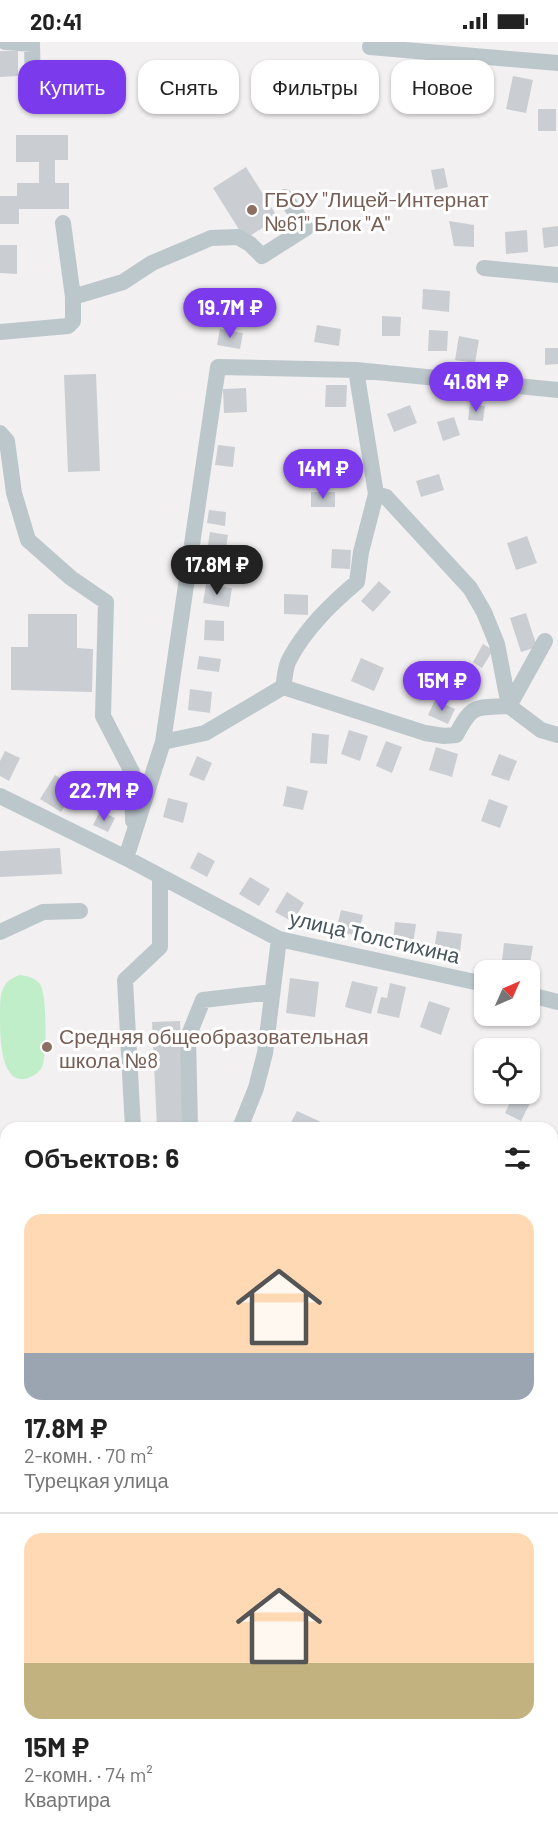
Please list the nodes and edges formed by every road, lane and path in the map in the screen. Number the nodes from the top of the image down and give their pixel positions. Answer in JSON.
{"nodes":[{"id":1,"x":5,"y":42,"type":"edge"},
{"id":2,"x":370,"y":47,"type":"dead end"},
{"id":3,"x":32,"y":60,"type":"edge"},
{"id":4,"x":558,"y":63,"type":"edge"},
{"id":5,"x":285,"y":197,"type":"dead end"},
{"id":6,"x":63,"y":223,"type":"dead end"},
{"id":7,"x":484,"y":268,"type":"dead end"},
{"id":8,"x":558,"y":275,"type":"edge"},
{"id":9,"x":73,"y":297,"type":"junction"},
{"id":10,"x":0,"y":332,"type":"edge"},
{"id":11,"x":356,"y":370,"type":"junction"},
{"id":12,"x":558,"y":390,"type":"edge"},
{"id":13,"x":0,"y":433,"type":"edge"},
{"id":14,"x":376,"y":494,"type":"junction"},
{"id":15,"x":546,"y":641,"type":"dead end"},
{"id":16,"x":283,"y":687,"type":"junction"},
{"id":17,"x":509,"y":706,"type":"junction"},
{"id":18,"x":558,"y":735,"type":"edge"},
{"id":19,"x":163,"y":742,"type":"junction"},
{"id":20,"x":0,"y":796,"type":"edge"},
{"id":21,"x":133,"y":836,"type":"junction"},
{"id":22,"x":126,"y":858,"type":"junction"},
{"id":23,"x":160,"y":876,"type":"junction"},
{"id":24,"x":80,"y":911,"type":"dead end"},
{"id":25,"x":0,"y":932,"type":"edge"},
{"id":26,"x":279,"y":939,"type":"junction"},
{"id":27,"x":474,"y":982,"type":"edge"},
{"id":28,"x":272,"y":992,"type":"junction"},
{"id":29,"x":540,"y":998,"type":"edge"},
{"id":30,"x":558,"y":1002,"type":"edge"},
{"id":31,"x":133,"y":1122,"type":"edge"},
{"id":32,"x":190,"y":1122,"type":"edge"},
{"id":33,"x":242,"y":1122,"type":"edge"}],
"edges":[{"from":1,"to":3,"type":"street"},
{"from":2,"to":4,"type":"street"},
{"from":5,"to":9,"type":"street"},
{"from":6,"to":9,"type":"street"},
{"from":7,"to":8,"type":"street"},
{"from":9,"to":10,"type":"street"},
{"from":11,"to":12,"type":"street"},
{"from":11,"to":14,"type":"street"},
{"from":11,"to":19,"type":"street"},
{"from":13,"to":21,"type":"street"},
{"from":14,"to":16,"type":"street"},
{"from":14,"to":17,"type":"street"},
{"from":15,"to":17,"type":"street"},
{"from":16,"to":17,"type":"street"},
{"from":16,"to":19,"type":"street"},
{"from":17,"to":18,"type":"street"},
{"from":19,"to":21,"type":"street"},
{"from":20,"to":22,"type":"street","name":"улица Толстихина"},
{"from":21,"to":22,"type":"street"},
{"from":22,"to":23,"type":"street","name":"улица Толстихина"},
{"from":23,"to":26,"type":"street","name":"улица Толстихина"},
{"from":23,"to":31,"type":"street"},
{"from":24,"to":25,"type":"street"},
{"from":26,"to":27,"type":"street","name":"улица Толстихина"},
{"from":26,"to":28,"type":"street"},
{"from":28,"to":32,"type":"street"},
{"from":28,"to":33,"type":"street"},
{"from":29,"to":30,"type":"street"}]}
